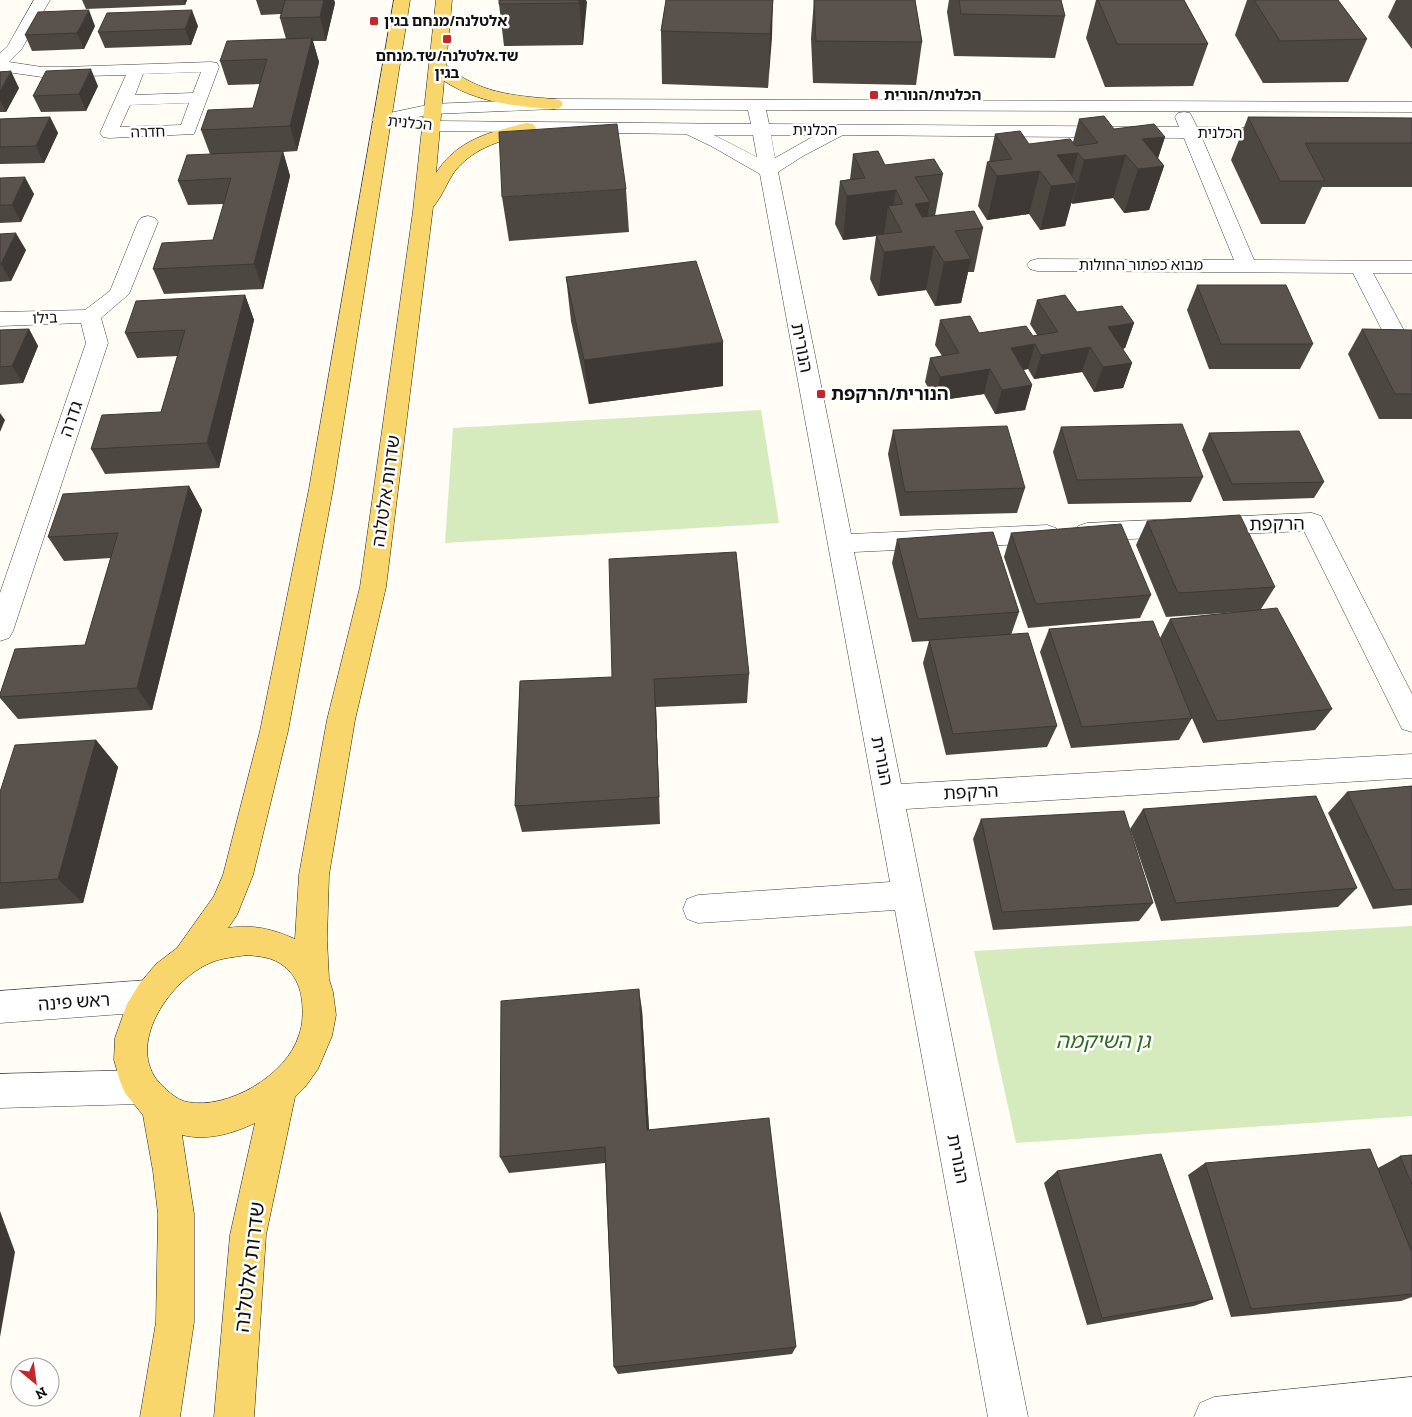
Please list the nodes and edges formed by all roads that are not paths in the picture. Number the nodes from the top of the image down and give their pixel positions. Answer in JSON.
{"nodes":[{"id":1,"x":42,"y":0,"type":"edge"},
{"id":2,"x":402,"y":0,"type":"edge"},
{"id":3,"x":444,"y":2,"type":"edge"},
{"id":4,"x":0,"y":61,"type":"edge"},
{"id":5,"x":0,"y":66,"type":"edge"},
{"id":6,"x":437,"y":66,"type":"junction"},
{"id":7,"x":137,"y":70,"type":"junction"},
{"id":8,"x":200,"y":98,"type":"junction"},
{"id":9,"x":123,"y":100,"type":"junction"},
{"id":10,"x":554,"y":104,"type":"junction"},
{"id":11,"x":756,"y":105,"type":"junction"},
{"id":12,"x":1179,"y":106,"type":"junction"},
{"id":13,"x":1412,"y":107,"type":"edge"},
{"id":14,"x":432,"y":118,"type":"junction"},
{"id":15,"x":381,"y":120,"type":"junction"},
{"id":16,"x":527,"y":128,"type":"junction"},
{"id":17,"x":688,"y":129,"type":"junction"},
{"id":18,"x":760,"y":129,"type":"junction"},
{"id":19,"x":842,"y":130,"type":"junction"},
{"id":20,"x":1191,"y":133,"type":"junction"},
{"id":21,"x":1296,"y":133,"type":"edge"},
{"id":22,"x":768,"y":172,"type":"junction"},
{"id":23,"x":423,"y":211,"type":"junction"},
{"id":24,"x":148,"y":222,"type":"dead end"},
{"id":25,"x":1036,"y":265,"type":"dead end"},
{"id":26,"x":1246,"y":266,"type":"junction"},
{"id":27,"x":1360,"y":267,"type":"junction"},
{"id":28,"x":1412,"y":267,"type":"edge"},
{"id":29,"x":90,"y":316,"type":"junction"},
{"id":30,"x":0,"y":319,"type":"edge"},
{"id":31,"x":1396,"y":336,"type":"edge"},
{"id":32,"x":840,"y":544,"type":"junction"},
{"id":33,"x":0,"y":631,"type":"edge"},
{"id":34,"x":1412,"y":721,"type":"edge"},
{"id":35,"x":1412,"y":766,"type":"edge"},
{"id":36,"x":889,"y":797,"type":"junction"},
{"id":37,"x":907,"y":894,"type":"junction"},
{"id":38,"x":698,"y":909,"type":"dead end"},
{"id":39,"x":188,"y":958,"type":"junction"},
{"id":40,"x":313,"y":978,"type":"junction"},
{"id":41,"x":148,"y":996,"type":"junction"},
{"id":42,"x":0,"y":1007,"type":"edge"},
{"id":43,"x":280,"y":1089,"type":"junction"},
{"id":44,"x":0,"y":1091,"type":"edge"},
{"id":45,"x":149,"y":1098,"type":"junction"},
{"id":46,"x":1412,"y":1397,"type":"edge"},
{"id":47,"x":160,"y":1417,"type":"edge"},
{"id":48,"x":234,"y":1417,"type":"edge"},
{"id":49,"x":1008,"y":1417,"type":"edge"},
{"id":50,"x":1214,"y":1417,"type":"edge"}],
"edges":[{"from":1,"to":4,"type":"street"},
{"from":2,"to":15,"type":"main road"},
{"from":3,"to":6,"type":"main road","name":"שדרות אלטלנה"},
{"from":5,"to":7,"type":"street","name":"חדרה"},
{"from":6,"to":10,"type":"main road"},
{"from":6,"to":14,"type":"main road","name":"שדרות אלטלנה"},
{"from":7,"to":8,"type":"street","name":"חדרה"},
{"from":7,"to":9,"type":"street","name":"חדרה"},
{"from":8,"to":9,"type":"street","name":"חדרה"},
{"from":8,"to":9,"type":"street","name":"חדרה"},
{"from":10,"to":11,"type":"street","name":"הכלנית"},
{"from":10,"to":14,"type":"street","name":"הכלנית"},
{"from":11,"to":12,"type":"street","name":"הכלנית"},
{"from":11,"to":18,"type":"street","name":"הנורית"},
{"from":12,"to":13,"type":"street","name":"הכלנית"},
{"from":12,"to":20,"type":"street"},
{"from":14,"to":15,"type":"street","name":"הכלנית"},
{"from":14,"to":16,"type":"street","name":"הכלנית"},
{"from":14,"to":23,"type":"main road","name":"שדרות אלטלנה"},
{"from":15,"to":39,"type":"main road"},
{"from":16,"to":17,"type":"street","name":"הכלנית"},
{"from":16,"to":23,"type":"main road"},
{"from":17,"to":18,"type":"street","name":"הכלנית"},
{"from":17,"to":22,"type":"street"},
{"from":18,"to":19,"type":"street","name":"הכלנית"},
{"from":18,"to":22,"type":"street","name":"הנורית"},
{"from":19,"to":20,"type":"street","name":"הכלנית"},
{"from":19,"to":22,"type":"street"},
{"from":20,"to":21,"type":"street","name":"הכלנית"},
{"from":20,"to":26,"type":"street"},
{"from":22,"to":32,"type":"street","name":"הנורית"},
{"from":23,"to":40,"type":"main road","name":"שדרות אלטלנה"},
{"from":24,"to":29,"type":"street"},
{"from":25,"to":26,"type":"street","name":"מבוא כפתור החולות"},
{"from":26,"to":27,"type":"street","name":"מבוא כפתור החולות"},
{"from":27,"to":28,"type":"street","name":"מבוא כפתור החולות"},
{"from":27,"to":31,"type":"street"},
{"from":29,"to":30,"type":"street","name":"בילו"},
{"from":29,"to":33,"type":"street","name":"גדרה"},
{"from":32,"to":34,"type":"street","name":"הרקפת"},
{"from":32,"to":36,"type":"street","name":"הנורית"},
{"from":35,"to":36,"type":"street","name":"הרקפת"},
{"from":36,"to":37,"type":"street","name":"הנורית"},
{"from":37,"to":38,"type":"street"},
{"from":37,"to":49,"type":"street","name":"הנורית"},
{"from":39,"to":40,"type":"main road"},
{"from":39,"to":41,"type":"main road"},
{"from":40,"to":43,"type":"main road"},
{"from":41,"to":42,"type":"street","name":"ראש פינה"},
{"from":41,"to":45,"type":"main road"},
{"from":43,"to":45,"type":"main road"},
{"from":43,"to":48,"type":"main road","name":"שדרות אלטלנה"},
{"from":44,"to":45,"type":"street"},
{"from":45,"to":47,"type":"main road"},
{"from":46,"to":50,"type":"street"}]}
